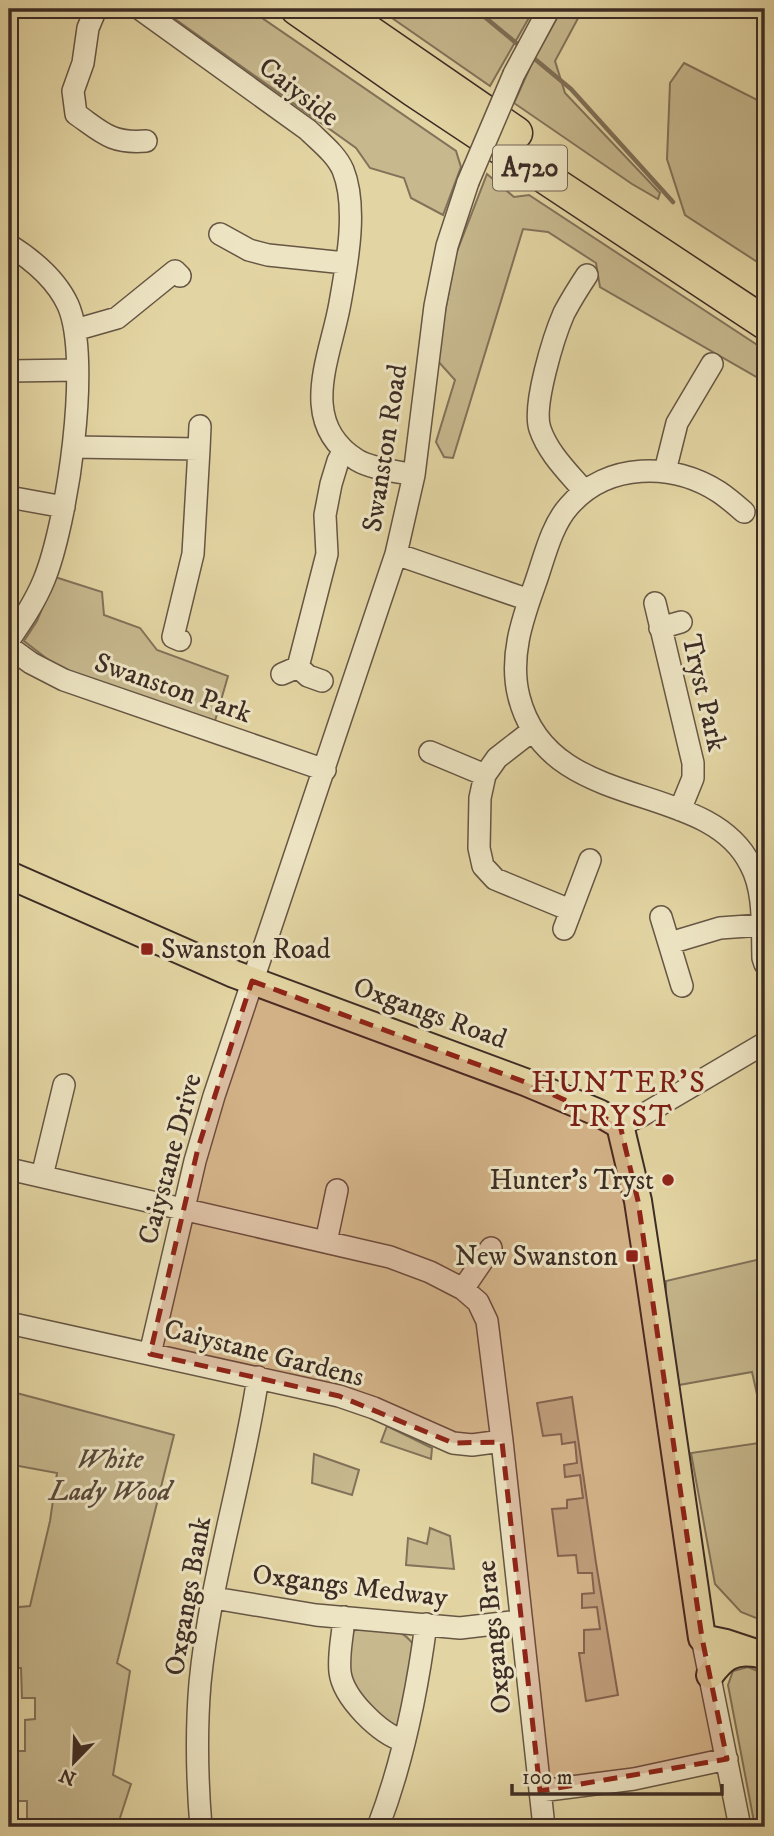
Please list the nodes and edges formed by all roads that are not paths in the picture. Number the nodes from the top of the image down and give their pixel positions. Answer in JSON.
{"nodes":[{"id":1,"x":96,"y":9,"type":"edge"},
{"id":2,"x":140,"y":9,"type":"edge"},
{"id":3,"x":298,"y":9,"type":"edge"},
{"id":4,"x":336,"y":9,"type":"edge"},
{"id":5,"x":549,"y":9,"type":"edge"},
{"id":6,"x":146,"y":141,"type":"dead end"},
{"id":7,"x":220,"y":234,"type":"dead end"},
{"id":8,"x":9,"y":245,"type":"edge"},
{"id":9,"x":345,"y":263,"type":"junction"},
{"id":10,"x":180,"y":276,"type":"dead end"},
{"id":11,"x":585,"y":288,"type":"dead end"},
{"id":12,"x":765,"y":297,"type":"edge"},
{"id":13,"x":765,"y":323,"type":"edge"},
{"id":14,"x":75,"y":330,"type":"junction"},
{"id":15,"x":77,"y":370,"type":"junction"},
{"id":16,"x":9,"y":372,"type":"edge"},
{"id":17,"x":712,"y":376,"type":"dead end"},
{"id":18,"x":200,"y":426,"type":"dead end"},
{"id":19,"x":73,"y":447,"type":"junction"},
{"id":20,"x":199,"y":449,"type":"junction"},
{"id":21,"x":344,"y":450,"type":"junction"},
{"id":22,"x":665,"y":471,"type":"junction"},
{"id":23,"x":414,"y":475,"type":"junction"},
{"id":24,"x":584,"y":491,"type":"junction"},
{"id":25,"x":9,"y":497,"type":"edge"},
{"id":26,"x":64,"y":508,"type":"junction"},
{"id":27,"x":744,"y":512,"type":"dead end"},
{"id":28,"x":396,"y":554,"type":"junction"},
{"id":29,"x":529,"y":600,"type":"junction"},
{"id":30,"x":655,"y":603,"type":"dead end"},
{"id":31,"x":681,"y":622,"type":"dead end"},
{"id":32,"x":660,"y":628,"type":"junction"},
{"id":33,"x":9,"y":640,"type":"edge"},
{"id":34,"x":180,"y":640,"type":"dead end"},
{"id":35,"x":9,"y":647,"type":"edge"},
{"id":36,"x":321,"y":681,"type":"dead end"},
{"id":37,"x":533,"y":730,"type":"junction"},
{"id":38,"x":430,"y":752,"type":"dead end"},
{"id":39,"x":324,"y":770,"type":"junction"},
{"id":40,"x":485,"y":775,"type":"junction"},
{"id":41,"x":680,"y":810,"type":"junction"},
{"id":42,"x":590,"y":860,"type":"dead end"},
{"id":43,"x":9,"y":875,"type":"edge"},
{"id":44,"x":661,"y":917,"type":"dead end"},
{"id":45,"x":762,"y":925,"type":"junction"},
{"id":46,"x":670,"y":943,"type":"junction"},
{"id":47,"x":765,"y":964,"type":"edge"},
{"id":48,"x":253,"y":981,"type":"junction"},
{"id":49,"x":682,"y":986,"type":"dead end"},
{"id":50,"x":765,"y":1044,"type":"edge"},
{"id":51,"x":64,"y":1085,"type":"dead end"},
{"id":52,"x":620,"y":1125,"type":"junction"},
{"id":53,"x":9,"y":1169,"type":"edge"},
{"id":54,"x":42,"y":1176,"type":"junction"},
{"id":55,"x":337,"y":1190,"type":"dead end"},
{"id":56,"x":184,"y":1208,"type":"junction"},
{"id":57,"x":326,"y":1242,"type":"junction"},
{"id":58,"x":491,"y":1248,"type":"dead end"},
{"id":59,"x":463,"y":1289,"type":"junction"},
{"id":60,"x":9,"y":1323,"type":"edge"},
{"id":61,"x":150,"y":1354,"type":"junction"},
{"id":62,"x":258,"y":1377,"type":"junction"},
{"id":63,"x":502,"y":1441,"type":"junction"},
{"id":64,"x":694,"y":1585,"type":"junction"},
{"id":65,"x":214,"y":1598,"type":"junction"},
{"id":66,"x":344,"y":1617,"type":"junction"},
{"id":67,"x":520,"y":1620,"type":"junction"},
{"id":68,"x":426,"y":1624,"type":"junction"},
{"id":69,"x":702,"y":1638,"type":"junction"},
{"id":70,"x":762,"y":1655,"type":"edge"},
{"id":71,"x":710,"y":1675,"type":"junction"},
{"id":72,"x":404,"y":1741,"type":"junction"},
{"id":73,"x":727,"y":1759,"type":"junction"},
{"id":74,"x":540,"y":1791,"type":"junction"},
{"id":75,"x":201,"y":1827,"type":"edge"},
{"id":76,"x":378,"y":1827,"type":"edge"},
{"id":77,"x":544,"y":1827,"type":"edge"},
{"id":78,"x":740,"y":1827,"type":"edge"}],
"edges":[{"from":1,"to":6,"type":"street"},
{"from":2,"to":9,"type":"street","name":"Caiyside"},
{"from":3,"to":13,"type":"highway","number":"A720"},
{"from":4,"to":12,"type":"highway","number":"A720"},
{"from":5,"to":23,"type":"street","name":"Swanston Road","bridge":true},
{"from":7,"to":9,"type":"street"},
{"from":8,"to":14,"type":"street"},
{"from":9,"to":21,"type":"street","name":"Caiyside"},
{"from":10,"to":14,"type":"street"},
{"from":11,"to":24,"type":"street"},
{"from":14,"to":15,"type":"street"},
{"from":15,"to":16,"type":"street"},
{"from":15,"to":19,"type":"street"},
{"from":17,"to":22,"type":"street"},
{"from":18,"to":20,"type":"street"},
{"from":19,"to":20,"type":"street"},
{"from":19,"to":26,"type":"street"},
{"from":20,"to":34,"type":"street"},
{"from":21,"to":23,"type":"street"},
{"from":21,"to":36,"type":"street"},
{"from":22,"to":24,"type":"street"},
{"from":22,"to":27,"type":"street"},
{"from":23,"to":28,"type":"street","name":"Swanston Road"},
{"from":24,"to":29,"type":"street"},
{"from":25,"to":26,"type":"street"},
{"from":26,"to":33,"type":"street"},
{"from":28,"to":29,"type":"street"},
{"from":28,"to":39,"type":"street","name":"Swanston Road"},
{"from":29,"to":37,"type":"street"},
{"from":30,"to":32,"type":"street","name":"Tryst Park"},
{"from":31,"to":32,"type":"street","name":"Tryst Park"},
{"from":32,"to":41,"type":"street","name":"Tryst Park"},
{"from":35,"to":39,"type":"street","name":"Swanston Park"},
{"from":37,"to":40,"type":"street"},
{"from":37,"to":41,"type":"street"},
{"from":38,"to":40,"type":"street"},
{"from":39,"to":48,"type":"street","name":"Swanston Road"},
{"from":40,"to":42,"type":"street"},
{"from":41,"to":45,"type":"street"},
{"from":43,"to":48,"type":"main road","name":"Oxgangs Road"},
{"from":44,"to":46,"type":"street"},
{"from":45,"to":46,"type":"street"},
{"from":45,"to":47,"type":"street"},
{"from":46,"to":49,"type":"street"},
{"from":48,"to":52,"type":"main road","name":"Oxgangs Road"},
{"from":48,"to":56,"type":"street","name":"Caiystane Drive"},
{"from":50,"to":52,"type":"street"},
{"from":51,"to":54,"type":"street"},
{"from":52,"to":64,"type":"main road"},
{"from":53,"to":54,"type":"street"},
{"from":54,"to":56,"type":"street"},
{"from":55,"to":57,"type":"street"},
{"from":56,"to":57,"type":"street"},
{"from":56,"to":61,"type":"street","name":"Caiystane Drive"},
{"from":57,"to":59,"type":"street"},
{"from":58,"to":59,"type":"street"},
{"from":59,"to":63,"type":"street","name":"Oxgangs Brae"},
{"from":60,"to":61,"type":"street","name":"Caiystane Gardens"},
{"from":61,"to":62,"type":"street","name":"Caiystane Gardens"},
{"from":62,"to":63,"type":"street","name":"Caiystane Gardens"},
{"from":62,"to":65,"type":"street","name":"Oxgangs Bank"},
{"from":63,"to":67,"type":"street","name":"Oxgangs Brae"},
{"from":64,"to":69,"type":"main road"},
{"from":64,"to":70,"type":"main road"},
{"from":65,"to":66,"type":"street","name":"Oxgangs Medway"},
{"from":65,"to":75,"type":"street","name":"Oxgangs Bank"},
{"from":66,"to":68,"type":"street","name":"Oxgangs Medway"},
{"from":66,"to":72,"type":"street"},
{"from":67,"to":68,"type":"street","name":"Oxgangs Medway"},
{"from":67,"to":74,"type":"street","name":"Oxgangs Brae"},
{"from":68,"to":72,"type":"street"},
{"from":69,"to":70,"type":"main road"},
{"from":69,"to":71,"type":"street"},
{"from":70,"to":71,"type":"main road"},
{"from":71,"to":73,"type":"street"},
{"from":72,"to":76,"type":"street"},
{"from":73,"to":74,"type":"street"},
{"from":73,"to":78,"type":"street"},
{"from":74,"to":77,"type":"street","name":"Oxgangs Brae"}]}
